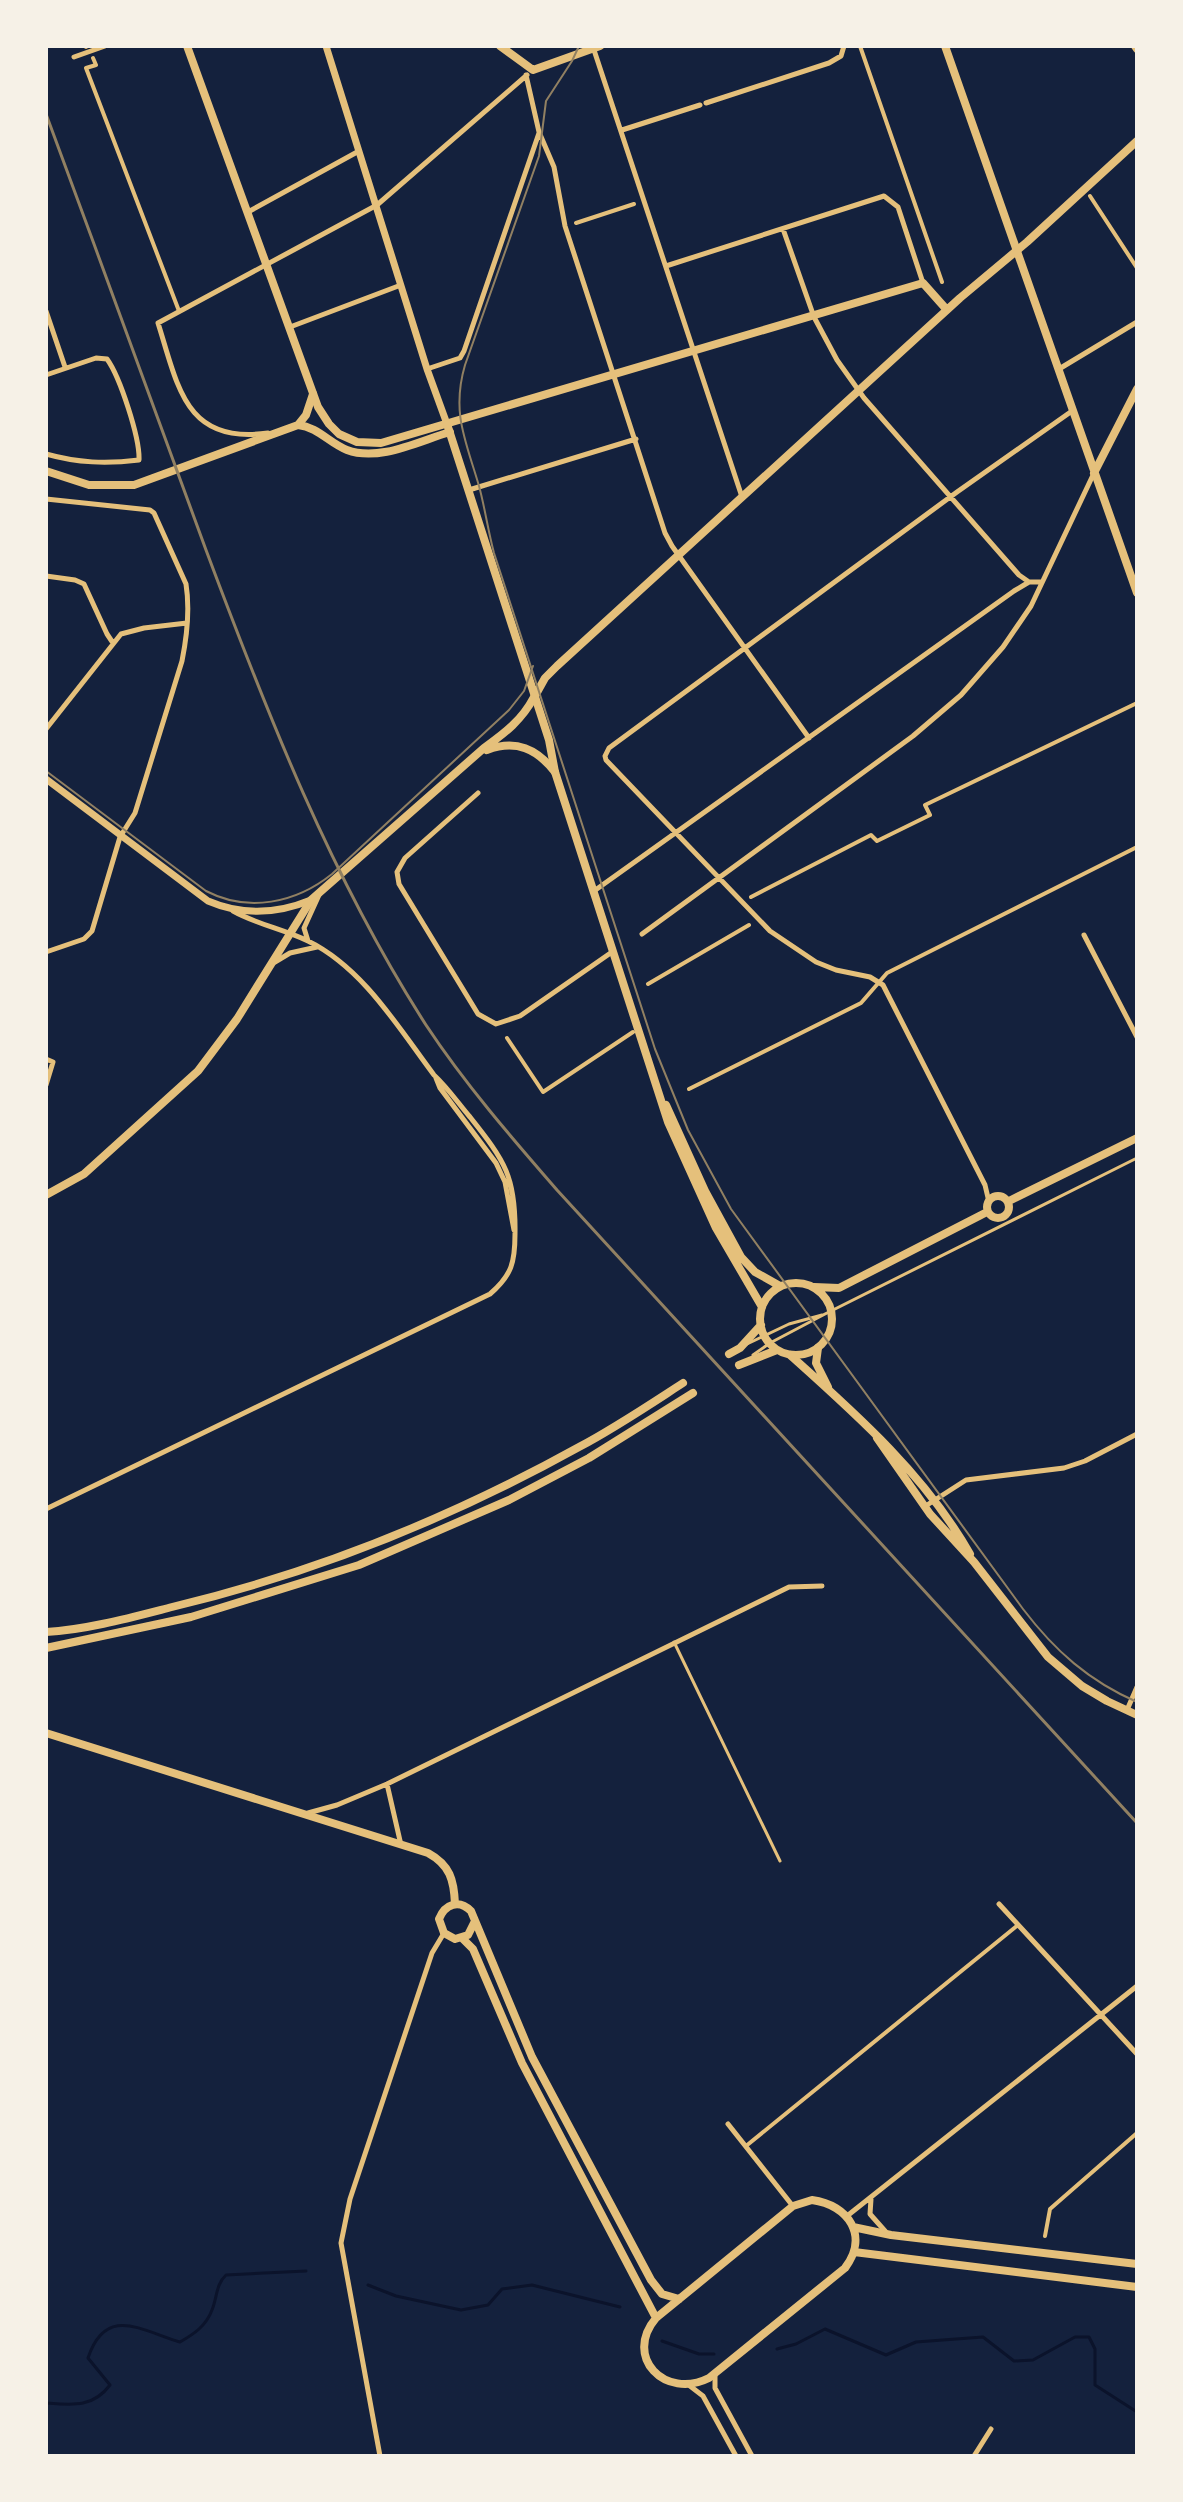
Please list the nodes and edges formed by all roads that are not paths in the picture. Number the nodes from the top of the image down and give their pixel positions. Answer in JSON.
{"nodes":[{"id":1,"x":105,"y":46,"type":"edge"},
{"id":2,"x":187,"y":46,"type":"edge"},
{"id":3,"x":326,"y":46,"type":"edge"},
{"id":4,"x":500,"y":46,"type":"edge"},
{"id":5,"x":860,"y":46,"type":"edge"},
{"id":6,"x":945,"y":46,"type":"edge"},
{"id":7,"x":595,"y":47,"type":"edge"},
{"id":8,"x":844,"y":47,"type":"edge"},
{"id":9,"x":74,"y":57,"type":"dead end"},
{"id":10,"x":93,"y":58,"type":"dead end"},
{"id":11,"x":530,"y":73,"type":"junction"},
{"id":12,"x":622,"y":130,"type":"junction"},
{"id":13,"x":539,"y":132,"type":"junction"},
{"id":14,"x":1136,"y":144,"type":"edge"},
{"id":15,"x":359,"y":151,"type":"junction"},
{"id":16,"x":1090,"y":196,"type":"dead end"},
{"id":17,"x":634,"y":204,"type":"dead end"},
{"id":18,"x":377,"y":205,"type":"junction"},
{"id":19,"x":248,"y":212,"type":"junction"},
{"id":20,"x":576,"y":223,"type":"dead end"},
{"id":21,"x":783,"y":229,"type":"junction"},
{"id":22,"x":1017,"y":251,"type":"junction"},
{"id":23,"x":268,"y":265,"type":"junction"},
{"id":24,"x":666,"y":266,"type":"junction"},
{"id":25,"x":1137,"y":268,"type":"edge"},
{"id":26,"x":942,"y":282,"type":"dead end"},
{"id":27,"x":923,"y":283,"type":"junction"},
{"id":28,"x":401,"y":285,"type":"junction"},
{"id":29,"x":947,"y":310,"type":"junction"},
{"id":30,"x":46,"y":311,"type":"edge"},
{"id":31,"x":179,"y":313,"type":"junction"},
{"id":32,"x":814,"y":317,"type":"junction"},
{"id":33,"x":1137,"y":322,"type":"edge"},
{"id":34,"x":289,"y":328,"type":"junction"},
{"id":35,"x":695,"y":352,"type":"junction"},
{"id":36,"x":65,"y":367,"type":"junction"},
{"id":37,"x":427,"y":369,"type":"junction"},
{"id":38,"x":1059,"y":369,"type":"junction"},
{"id":39,"x":46,"y":375,"type":"edge"},
{"id":40,"x":614,"y":375,"type":"junction"},
{"id":41,"x":1137,"y":389,"type":"edge"},
{"id":42,"x":860,"y":392,"type":"junction"},
{"id":43,"x":313,"y":394,"type":"junction"},
{"id":44,"x":1073,"y":411,"type":"junction"},
{"id":45,"x":298,"y":425,"type":"junction"},
{"id":46,"x":448,"y":428,"type":"junction"},
{"id":47,"x":284,"y":431,"type":"junction"},
{"id":48,"x":636,"y":439,"type":"junction"},
{"id":49,"x":46,"y":454,"type":"edge"},
{"id":50,"x":46,"y":471,"type":"edge"},
{"id":51,"x":1094,"y":473,"type":"junction"},
{"id":52,"x":469,"y":490,"type":"junction"},
{"id":53,"x":950,"y":497,"type":"junction"},
{"id":54,"x":742,"y":498,"type":"junction"},
{"id":55,"x":46,"y":499,"type":"edge"},
{"id":56,"x":679,"y":555,"type":"junction"},
{"id":57,"x":46,"y":576,"type":"edge"},
{"id":58,"x":1029,"y":582,"type":"junction"},
{"id":59,"x":1042,"y":582,"type":"junction"},
{"id":60,"x":1137,"y":593,"type":"edge"},
{"id":61,"x":187,"y":623,"type":"junction"},
{"id":62,"x":113,"y":643,"type":"junction"},
{"id":63,"x":746,"y":648,"type":"junction"},
{"id":64,"x":534,"y":697,"type":"junction"},
{"id":65,"x":1137,"y":703,"type":"edge"},
{"id":66,"x":46,"y":729,"type":"edge"},
{"id":67,"x":809,"y":738,"type":"junction"},
{"id":68,"x":473,"y":758,"type":"junction"},
{"id":69,"x":555,"y":772,"type":"junction"},
{"id":70,"x":46,"y":779,"type":"edge"},
{"id":71,"x":478,"y":793,"type":"dead end"},
{"id":72,"x":677,"y":834,"type":"junction"},
{"id":73,"x":120,"y":837,"type":"junction"},
{"id":74,"x":1137,"y":847,"type":"edge"},
{"id":75,"x":719,"y":880,"type":"junction"},
{"id":76,"x":593,"y":892,"type":"junction"},
{"id":77,"x":315,"y":897,"type":"junction"},
{"id":78,"x":751,"y":897,"type":"dead end"},
{"id":79,"x":228,"y":908,"type":"junction"},
{"id":80,"x":749,"y":925,"type":"dead end"},
{"id":81,"x":290,"y":934,"type":"junction"},
{"id":82,"x":642,"y":934,"type":"dead end"},
{"id":83,"x":1084,"y":935,"type":"dead end"},
{"id":84,"x":309,"y":941,"type":"junction"},
{"id":85,"x":318,"y":947,"type":"junction"},
{"id":86,"x":613,"y":951,"type":"junction"},
{"id":87,"x":46,"y":952,"type":"edge"},
{"id":88,"x":265,"y":972,"type":"junction"},
{"id":89,"x":879,"y":982,"type":"junction"},
{"id":90,"x":648,"y":984,"type":"dead end"},
{"id":91,"x":633,"y":1032,"type":"dead end"},
{"id":92,"x":1137,"y":1037,"type":"edge"},
{"id":93,"x":507,"y":1038,"type":"dead end"},
{"id":94,"x":46,"y":1059,"type":"edge"},
{"id":95,"x":46,"y":1085,"type":"edge"},
{"id":96,"x":689,"y":1089,"type":"dead end"},
{"id":97,"x":659,"y":1090,"type":"junction"},
{"id":98,"x":1137,"y":1138,"type":"edge"},
{"id":99,"x":1137,"y":1158,"type":"edge"},
{"id":100,"x":46,"y":1195,"type":"edge"},
{"id":101,"x":1009,"y":1201,"type":"junction"},
{"id":102,"x":989,"y":1202,"type":"junction"},
{"id":103,"x":987,"y":1212,"type":"junction"},
{"id":104,"x":780,"y":1286,"type":"junction"},
{"id":105,"x":814,"y":1287,"type":"junction"},
{"id":106,"x":839,"y":1288,"type":"junction"},
{"id":107,"x":762,"y":1307,"type":"junction"},
{"id":108,"x":829,"y":1311,"type":"junction"},
{"id":109,"x":761,"y":1325,"type":"junction"},
{"id":110,"x":770,"y":1343,"type":"junction"},
{"id":111,"x":740,"y":1348,"type":"junction"},
{"id":112,"x":818,"y":1348,"type":"junction"},
{"id":113,"x":729,"y":1354,"type":"dead end"},
{"id":114,"x":790,"y":1355,"type":"junction"},
{"id":115,"x":739,"y":1365,"type":"dead end"},
{"id":116,"x":683,"y":1383,"type":"dead end"},
{"id":117,"x":693,"y":1393,"type":"dead end"},
{"id":118,"x":833,"y":1394,"type":"junction"},
{"id":119,"x":1137,"y":1434,"type":"edge"},
{"id":120,"x":877,"y":1438,"type":"junction"},
{"id":121,"x":933,"y":1500,"type":"junction"},
{"id":122,"x":924,"y":1507,"type":"junction"},
{"id":123,"x":46,"y":1509,"type":"edge"},
{"id":124,"x":974,"y":1562,"type":"junction"},
{"id":125,"x":822,"y":1586,"type":"dead end"},
{"id":126,"x":48,"y":1632,"type":"edge"},
{"id":127,"x":674,"y":1642,"type":"junction"},
{"id":128,"x":46,"y":1647,"type":"edge"},
{"id":129,"x":1137,"y":1687,"type":"edge"},
{"id":130,"x":1127,"y":1710,"type":"junction"},
{"id":131,"x":1137,"y":1715,"type":"edge"},
{"id":132,"x":46,"y":1733,"type":"edge"},
{"id":133,"x":387,"y":1784,"type":"junction"},
{"id":134,"x":303,"y":1814,"type":"junction"},
{"id":135,"x":401,"y":1845,"type":"junction"},
{"id":136,"x":780,"y":1861,"type":"dead end"},
{"id":137,"x":455,"y":1904,"type":"junction"},
{"id":138,"x":999,"y":1904,"type":"dead end"},
{"id":139,"x":474,"y":1923,"type":"junction"},
{"id":140,"x":1018,"y":1925,"type":"junction"},
{"id":141,"x":444,"y":1933,"type":"junction"},
{"id":142,"x":462,"y":1938,"type":"junction"},
{"id":143,"x":1137,"y":1986,"type":"edge"},
{"id":144,"x":1101,"y":2015,"type":"junction"},
{"id":145,"x":1137,"y":2054,"type":"edge"},
{"id":146,"x":728,"y":2124,"type":"dead end"},
{"id":147,"x":1137,"y":2133,"type":"edge"},
{"id":148,"x":746,"y":2146,"type":"junction"},
{"id":149,"x":871,"y":2198,"type":"junction"},
{"id":150,"x":793,"y":2206,"type":"junction"},
{"id":151,"x":847,"y":2216,"type":"junction"},
{"id":152,"x":853,"y":2227,"type":"junction"},
{"id":153,"x":889,"y":2234,"type":"junction"},
{"id":154,"x":1045,"y":2236,"type":"dead end"},
{"id":155,"x":854,"y":2252,"type":"junction"},
{"id":156,"x":1137,"y":2264,"type":"edge"},
{"id":157,"x":1137,"y":2287,"type":"edge"},
{"id":158,"x":679,"y":2299,"type":"junction"},
{"id":159,"x":656,"y":2318,"type":"junction"},
{"id":160,"x":716,"y":2373,"type":"junction"},
{"id":161,"x":690,"y":2385,"type":"junction"},
{"id":162,"x":991,"y":2429,"type":"dead end"},
{"id":163,"x":380,"y":2456,"type":"edge"},
{"id":164,"x":736,"y":2456,"type":"edge"},
{"id":165,"x":752,"y":2456,"type":"edge"},
{"id":166,"x":974,"y":2456,"type":"edge"}],
"edges":[{"from":1,"to":9,"type":"street"},
{"from":2,"to":19,"type":"main road"},
{"from":3,"to":15,"type":"street"},
{"from":4,"to":11,"type":"main road"},
{"from":5,"to":26,"type":"street"},
{"from":6,"to":22,"type":"main road"},
{"from":7,"to":11,"type":"main road"},
{"from":7,"to":12,"type":"street"},
{"from":8,"to":12,"type":"street"},
{"from":10,"to":31,"type":"street"},
{"from":11,"to":13,"type":"street"},
{"from":11,"to":18,"type":"street"},
{"from":12,"to":24,"type":"street"},
{"from":13,"to":37,"type":"street"},
{"from":13,"to":40,"type":"street"},
{"from":14,"to":22,"type":"main road"},
{"from":15,"to":18,"type":"street"},
{"from":15,"to":19,"type":"street"},
{"from":16,"to":25,"type":"street"},
{"from":17,"to":20,"type":"street"},
{"from":18,"to":23,"type":"street"},
{"from":18,"to":28,"type":"street"},
{"from":19,"to":23,"type":"main road"},
{"from":21,"to":24,"type":"street"},
{"from":21,"to":27,"type":"street"},
{"from":21,"to":32,"type":"street"},
{"from":22,"to":29,"type":"main road"},
{"from":22,"to":38,"type":"main road"},
{"from":23,"to":31,"type":"street"},
{"from":23,"to":34,"type":"main road"},
{"from":24,"to":35,"type":"street"},
{"from":27,"to":29,"type":"main road"},
{"from":27,"to":32,"type":"main road"},
{"from":28,"to":34,"type":"street"},
{"from":28,"to":37,"type":"street"},
{"from":29,"to":42,"type":"main road"},
{"from":30,"to":36,"type":"street"},
{"from":31,"to":47,"type":"street"},
{"from":32,"to":35,"type":"main road"},
{"from":32,"to":42,"type":"street"},
{"from":33,"to":38,"type":"street"},
{"from":34,"to":43,"type":"main road"},
{"from":35,"to":40,"type":"main road"},
{"from":35,"to":54,"type":"street"},
{"from":36,"to":39,"type":"street"},
{"from":36,"to":49,"type":"street"},
{"from":37,"to":46,"type":"street"},
{"from":38,"to":44,"type":"main road"},
{"from":40,"to":46,"type":"main road"},
{"from":40,"to":48,"type":"street"},
{"from":41,"to":51,"type":"main road"},
{"from":42,"to":53,"type":"street"},
{"from":42,"to":54,"type":"main road"},
{"from":43,"to":45,"type":"main road"},
{"from":43,"to":46,"type":"main road"},
{"from":44,"to":51,"type":"main road"},
{"from":44,"to":53,"type":"street"},
{"from":45,"to":46,"type":"main road"},
{"from":45,"to":47,"type":"main road"},
{"from":46,"to":52,"type":"main road"},
{"from":47,"to":50,"type":"main road"},
{"from":48,"to":52,"type":"street"},
{"from":48,"to":56,"type":"street"},
{"from":51,"to":59,"type":"street"},
{"from":51,"to":60,"type":"main road"},
{"from":52,"to":64,"type":"main road"},
{"from":53,"to":58,"type":"street"},
{"from":53,"to":63,"type":"street"},
{"from":54,"to":56,"type":"main road"},
{"from":55,"to":61,"type":"street"},
{"from":56,"to":63,"type":"street"},
{"from":56,"to":64,"type":"main road"},
{"from":57,"to":62,"type":"street"},
{"from":58,"to":59,"type":"street"},
{"from":58,"to":67,"type":"street"},
{"from":59,"to":75,"type":"street"},
{"from":61,"to":62,"type":"street"},
{"from":61,"to":73,"type":"street"},
{"from":62,"to":66,"type":"street"},
{"from":63,"to":67,"type":"street"},
{"from":63,"to":72,"type":"street"},
{"from":64,"to":68,"type":"main road"},
{"from":64,"to":69,"type":"main road"},
{"from":65,"to":78,"type":"street"},
{"from":67,"to":72,"type":"street"},
{"from":68,"to":69,"type":"main road"},
{"from":68,"to":77,"type":"main road"},
{"from":69,"to":76,"type":"main road"},
{"from":70,"to":73,"type":"street"},
{"from":71,"to":86,"type":"street"},
{"from":72,"to":75,"type":"street"},
{"from":72,"to":76,"type":"street"},
{"from":73,"to":79,"type":"street"},
{"from":73,"to":87,"type":"street"},
{"from":74,"to":89,"type":"street"},
{"from":75,"to":82,"type":"street"},
{"from":75,"to":89,"type":"street"},
{"from":76,"to":86,"type":"main road"},
{"from":77,"to":79,"type":"street"},
{"from":77,"to":81,"type":"main road"},
{"from":77,"to":84,"type":"street"},
{"from":79,"to":81,"type":"street"},
{"from":80,"to":90,"type":"street"},
{"from":81,"to":84,"type":"street"},
{"from":81,"to":88,"type":"main road"},
{"from":83,"to":92,"type":"street"},
{"from":84,"to":85,"type":"street"},
{"from":85,"to":88,"type":"street"},
{"from":85,"to":123,"type":"street"},
{"from":86,"to":97,"type":"main road"},
{"from":88,"to":100,"type":"main road"},
{"from":89,"to":96,"type":"street"},
{"from":89,"to":102,"type":"street"},
{"from":91,"to":93,"type":"street"},
{"from":94,"to":95,"type":"street"},
{"from":97,"to":104,"type":"main road"},
{"from":97,"to":107,"type":"main road"},
{"from":98,"to":101,"type":"main road"},
{"from":99,"to":108,"type":"lane"},
{"from":101,"to":102,"type":"main road"},
{"from":101,"to":103,"type":"main road"},
{"from":102,"to":103,"type":"main road"},
{"from":103,"to":106,"type":"main road"},
{"from":104,"to":105,"type":"main road"},
{"from":104,"to":107,"type":"main road"},
{"from":105,"to":106,"type":"main road"},
{"from":105,"to":108,"type":"main road"},
{"from":106,"to":108,"type":"main road"},
{"from":107,"to":109,"type":"main road"},
{"from":108,"to":110,"type":"lane"},
{"from":108,"to":110,"type":"lane"},
{"from":108,"to":112,"type":"main road"},
{"from":109,"to":110,"type":"main road"},
{"from":109,"to":111,"type":"main road"},
{"from":110,"to":111,"type":"lane"},
{"from":110,"to":114,"type":"main road"},
{"from":110,"to":115,"type":"main road"},
{"from":111,"to":113,"type":"main road"},
{"from":112,"to":114,"type":"main road"},
{"from":112,"to":118,"type":"main road"},
{"from":114,"to":118,"type":"main road"},
{"from":116,"to":126,"type":"main road"},
{"from":117,"to":128,"type":"main road"},
{"from":118,"to":120,"type":"main road"},
{"from":119,"to":121,"type":"street"},
{"from":120,"to":121,"type":"main road"},
{"from":120,"to":122,"type":"main road"},
{"from":121,"to":122,"type":"street"},
{"from":121,"to":124,"type":"main road"},
{"from":122,"to":124,"type":"main road"},
{"from":124,"to":130,"type":"main road"},
{"from":125,"to":127,"type":"street"},
{"from":127,"to":133,"type":"street"},
{"from":127,"to":136,"type":"lane"},
{"from":129,"to":130,"type":"street"},
{"from":130,"to":131,"type":"main road"},
{"from":132,"to":134,"type":"main road"},
{"from":133,"to":134,"type":"street"},
{"from":133,"to":135,"type":"street"},
{"from":134,"to":135,"type":"main road"},
{"from":135,"to":137,"type":"main road"},
{"from":137,"to":139,"type":"main road"},
{"from":137,"to":141,"type":"main road"},
{"from":138,"to":140,"type":"street"},
{"from":139,"to":142,"type":"main road"},
{"from":139,"to":158,"type":"main road"},
{"from":140,"to":144,"type":"street"},
{"from":140,"to":148,"type":"street"},
{"from":141,"to":142,"type":"main road"},
{"from":141,"to":163,"type":"street"},
{"from":142,"to":159,"type":"main road"},
{"from":143,"to":144,"type":"street"},
{"from":144,"to":145,"type":"street"},
{"from":144,"to":149,"type":"street"},
{"from":146,"to":148,"type":"street"},
{"from":147,"to":154,"type":"street"},
{"from":148,"to":150,"type":"street"},
{"from":149,"to":151,"type":"street"},
{"from":149,"to":153,"type":"street"},
{"from":150,"to":151,"type":"main road"},
{"from":150,"to":158,"type":"main road"},
{"from":151,"to":152,"type":"main road"},
{"from":152,"to":153,"type":"main road"},
{"from":152,"to":155,"type":"main road"},
{"from":153,"to":156,"type":"main road"},
{"from":155,"to":157,"type":"main road"},
{"from":155,"to":160,"type":"main road"},
{"from":158,"to":159,"type":"main road"},
{"from":159,"to":161,"type":"main road"},
{"from":160,"to":161,"type":"main road"},
{"from":160,"to":165,"type":"street"},
{"from":161,"to":164,"type":"street"},
{"from":162,"to":166,"type":"street"}]}
